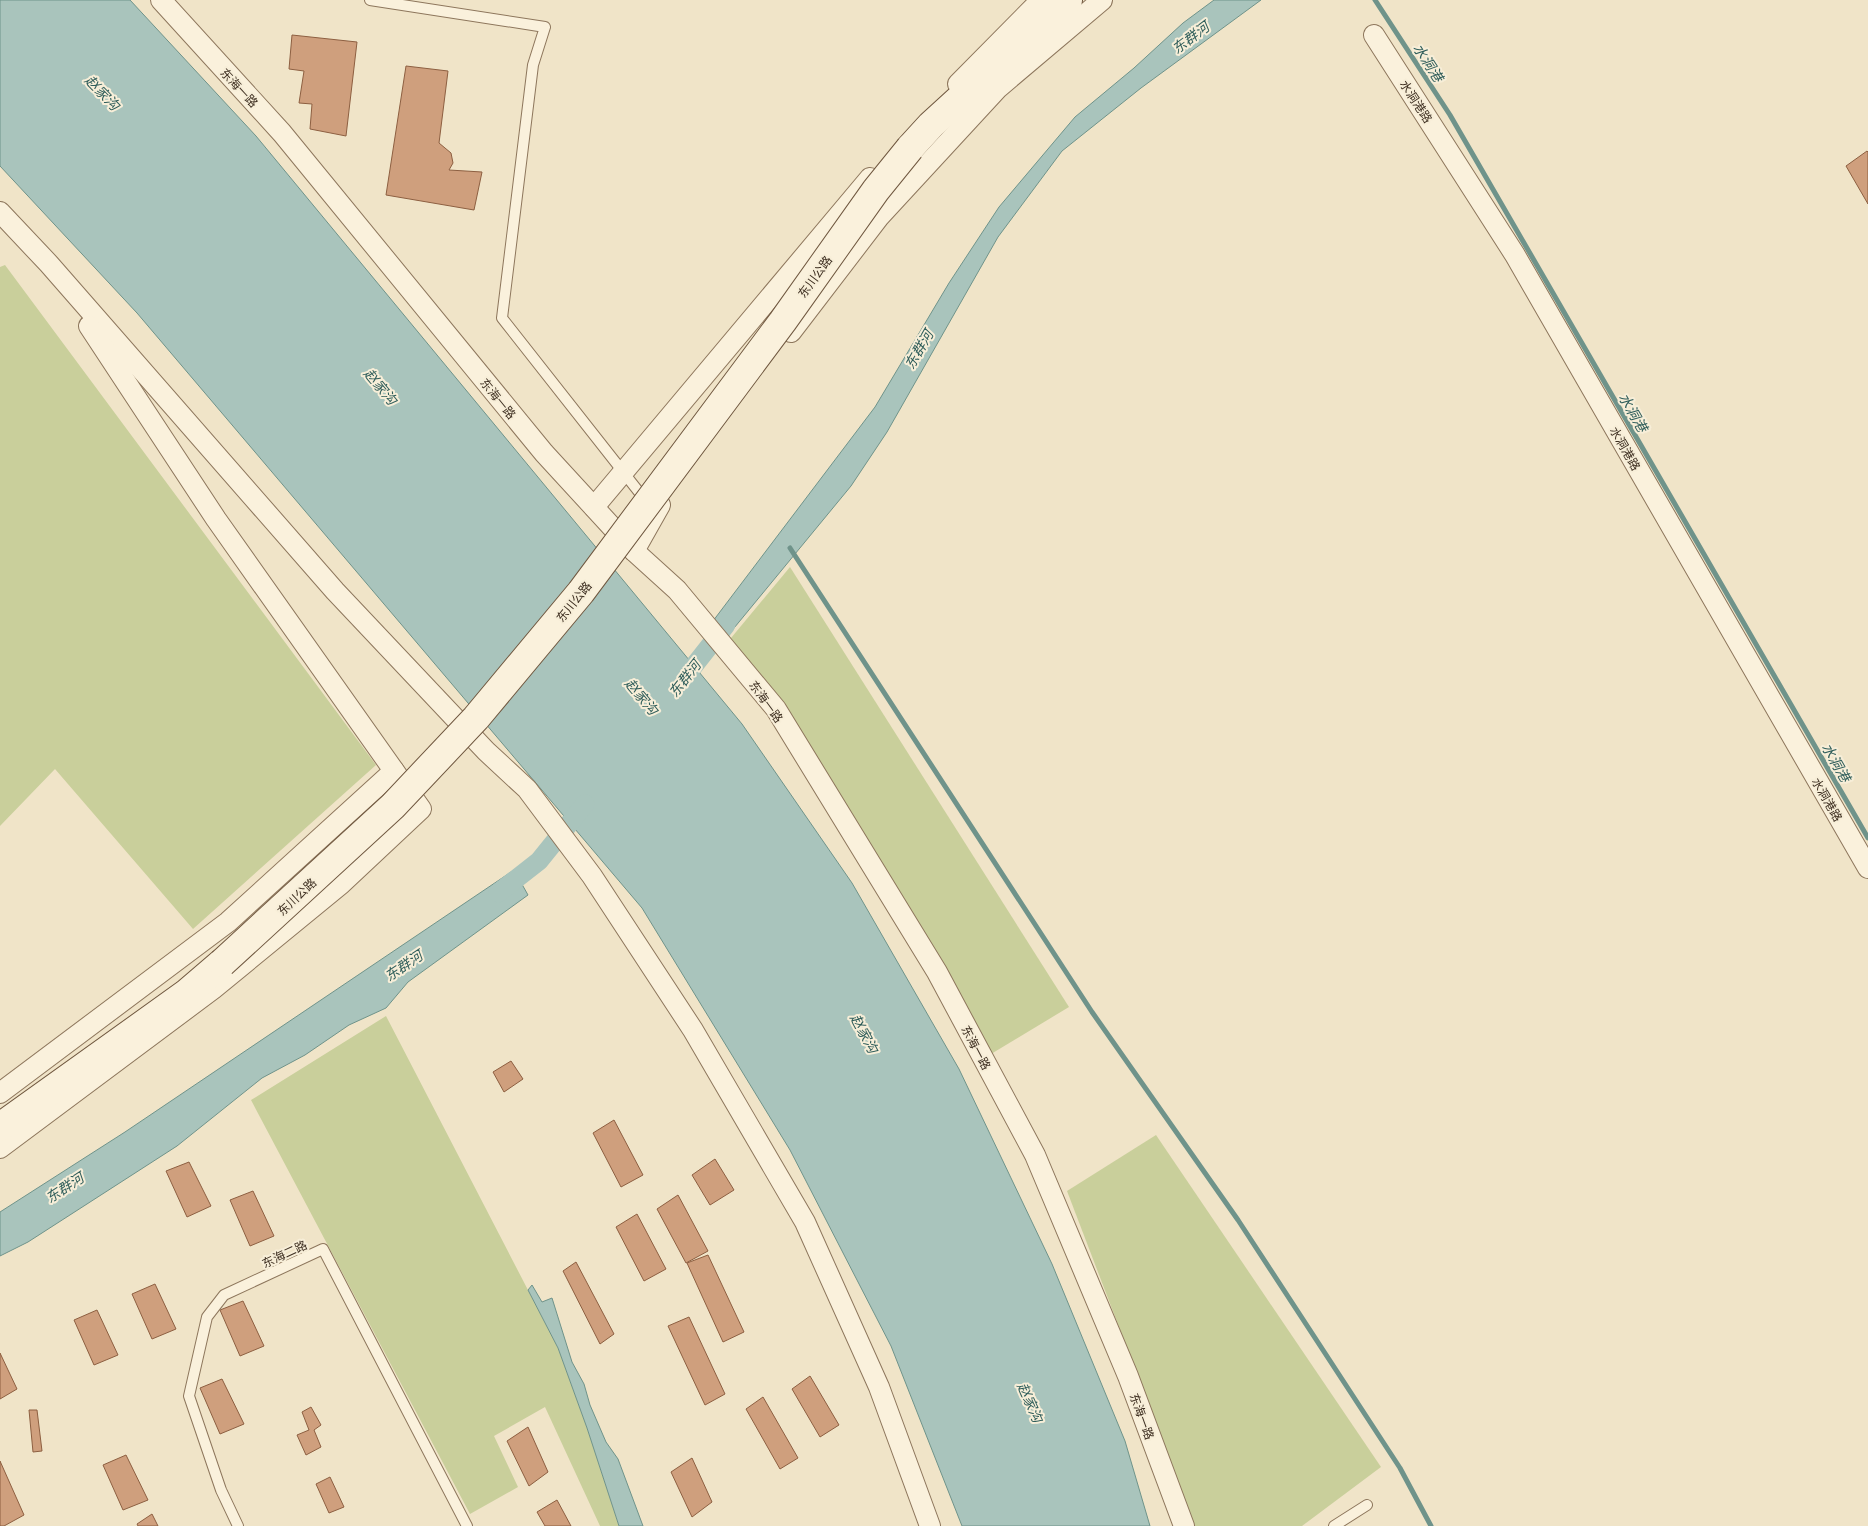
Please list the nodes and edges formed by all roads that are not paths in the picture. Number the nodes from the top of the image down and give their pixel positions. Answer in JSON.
{"nodes":[{"id":1,"x":161,"y":0,"type":"edge"},
{"id":2,"x":370,"y":0,"type":"edge"},
{"id":3,"x":1041,"y":0,"type":"edge"},
{"id":4,"x":1068,"y":0,"type":"edge"},
{"id":5,"x":1102,"y":0,"type":"edge"},
{"id":6,"x":1374,"y":35,"type":"dead end"},
{"id":7,"x":0,"y":212,"type":"edge"},
{"id":8,"x":48,"y":264,"type":"junction"},
{"id":9,"x":623,"y":472,"type":"junction"},
{"id":10,"x":594,"y":507,"type":"junction"},
{"id":11,"x":654,"y":512,"type":"junction"},
{"id":12,"x":634,"y":551,"type":"junction"},
{"id":13,"x":394,"y":771,"type":"junction"},
{"id":14,"x":1868,"y":868,"type":"edge"},
{"id":15,"x":0,"y":1093,"type":"edge"},
{"id":16,"x":0,"y":1127,"type":"edge"},
{"id":17,"x":0,"y":1148,"type":"edge"},
{"id":18,"x":1367,"y":1505,"type":"dead end"},
{"id":19,"x":238,"y":1526,"type":"edge"},
{"id":20,"x":468,"y":1526,"type":"edge"},
{"id":21,"x":930,"y":1526,"type":"edge"},
{"id":22,"x":1184,"y":1526,"type":"edge"},
{"id":23,"x":1334,"y":1526,"type":"edge"}],
"edges":[{"from":1,"to":10,"type":"street","name":"东海一路"},
{"from":2,"to":9,"type":"lane"},
{"from":3,"to":9,"type":"street"},
{"from":4,"to":16,"type":"street","name":"东川公路","bridge":true},
{"from":5,"to":11,"type":"street"},
{"from":6,"to":14,"type":"street","name":"水洞港路"},
{"from":7,"to":8,"type":"street"},
{"from":8,"to":13,"type":"street"},
{"from":8,"to":21,"type":"street"},
{"from":9,"to":10,"type":"street"},
{"from":9,"to":11,"type":"lane"},
{"from":10,"to":12,"type":"street","name":"东海一路"},
{"from":11,"to":12,"type":"street"},
{"from":12,"to":22,"type":"street","name":"东海一路"},
{"from":13,"to":15,"type":"street"},
{"from":13,"to":17,"type":"street"},
{"from":18,"to":23,"type":"lane"},
{"from":19,"to":20,"type":"lane","name":"东海二路"}]}
